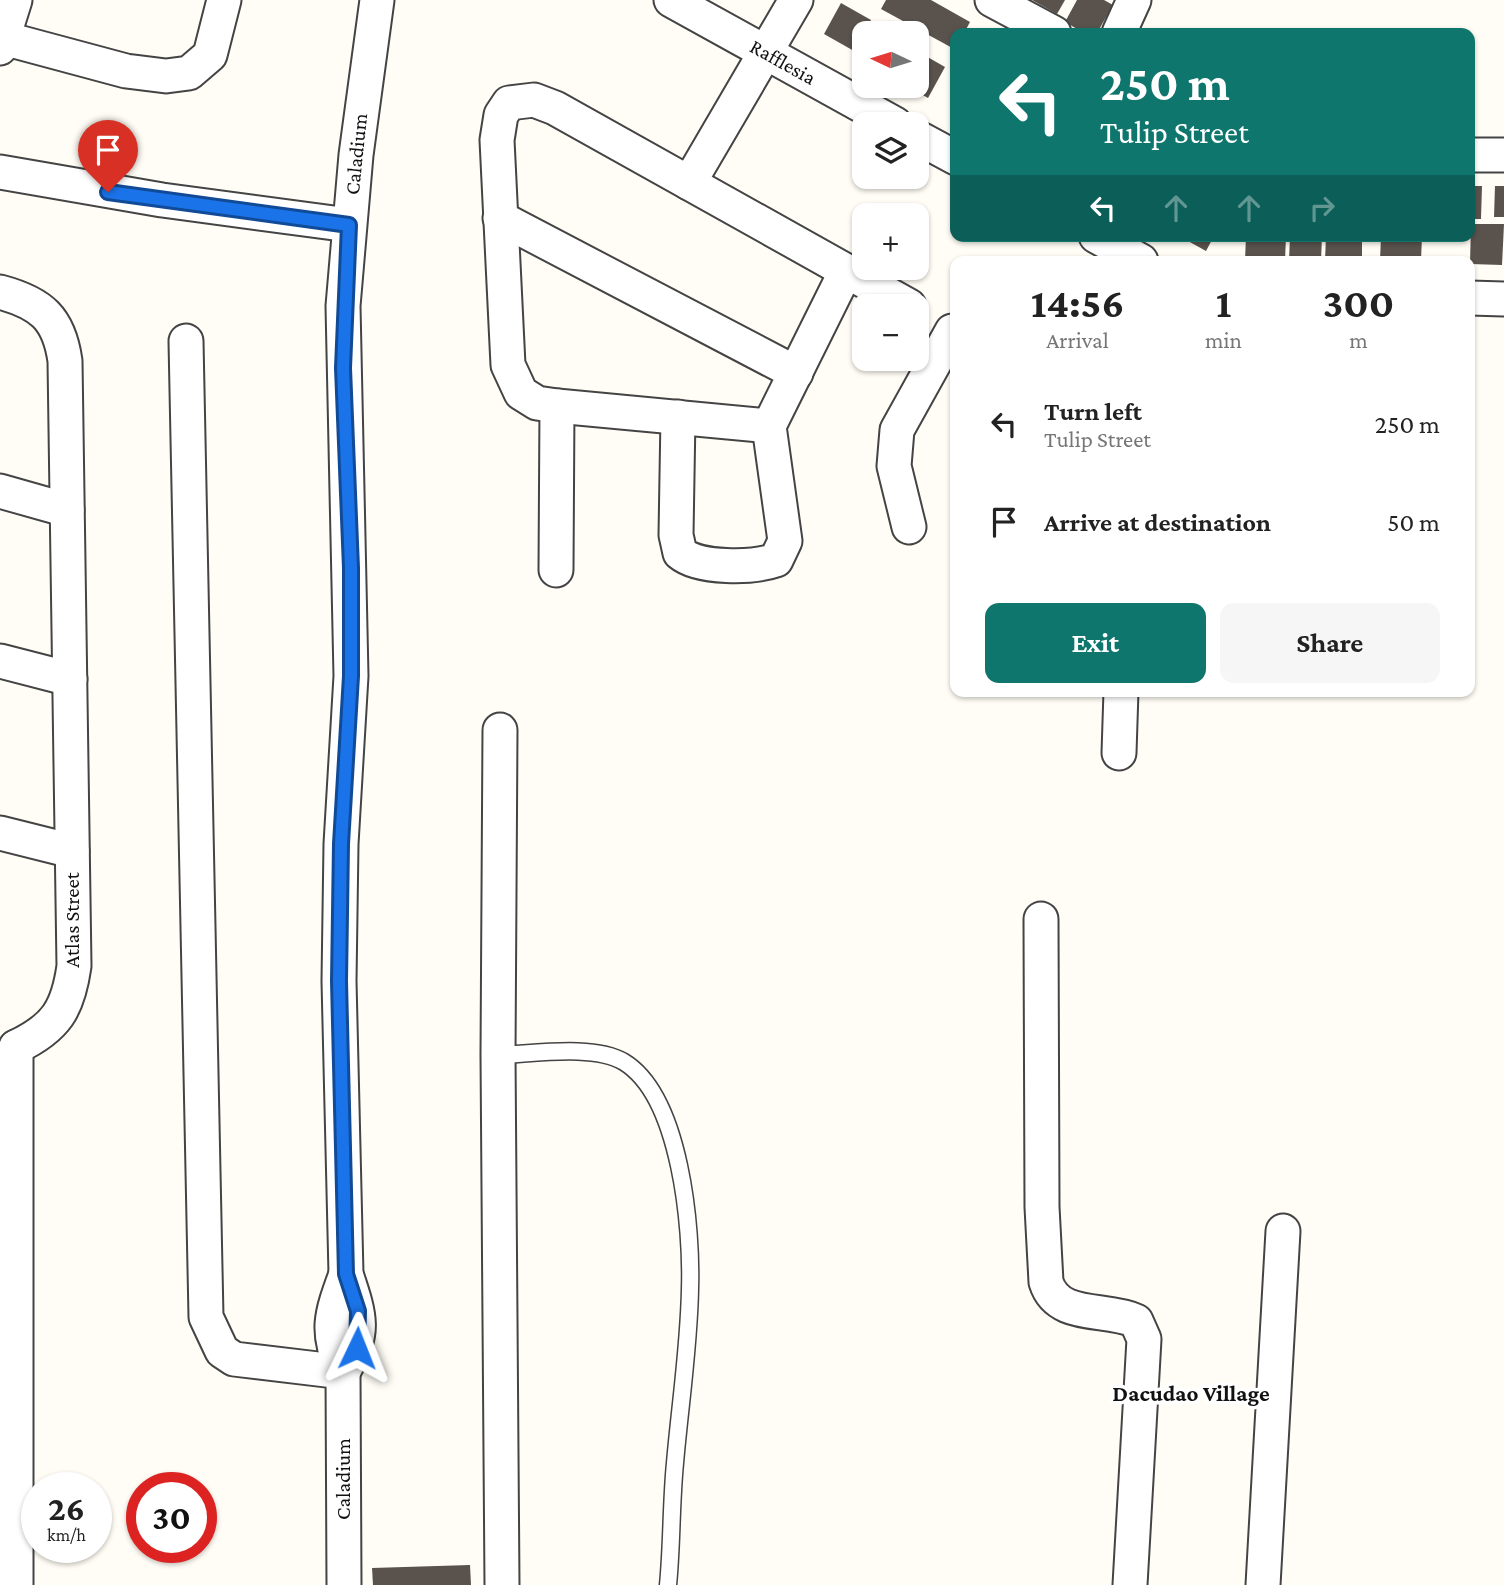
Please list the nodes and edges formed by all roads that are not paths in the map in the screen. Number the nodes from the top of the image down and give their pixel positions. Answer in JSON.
{"nodes":[{"id":1,"x":15,"y":0,"type":"edge"},
{"id":2,"x":224,"y":0,"type":"edge"},
{"id":3,"x":377,"y":0,"type":"edge"},
{"id":4,"x":671,"y":0,"type":"edge"},
{"id":5,"x":796,"y":0,"type":"edge"},
{"id":6,"x":992,"y":0,"type":"edge"},
{"id":7,"x":1134,"y":0,"type":"edge"},
{"id":8,"x":1045,"y":28,"type":"edge"},
{"id":9,"x":1121,"y":28,"type":"edge"},
{"id":10,"x":1,"y":43,"type":"edge"},
{"id":11,"x":765,"y":52,"type":"junction"},
{"id":12,"x":873,"y":112,"type":"edge"},
{"id":13,"x":929,"y":143,"type":"edge"},
{"id":14,"x":950,"y":155,"type":"edge"},
{"id":15,"x":1475,"y":155,"type":"edge"},
{"id":16,"x":1504,"y":155,"type":"edge"},
{"id":17,"x":0,"y":172,"type":"edge"},
{"id":18,"x":689,"y":183,"type":"junction"},
{"id":19,"x":500,"y":218,"type":"junction"},
{"id":20,"x":349,"y":225,"type":"junction"},
{"id":21,"x":1108,"y":242,"type":"edge"},
{"id":22,"x":1132,"y":256,"type":"edge"},
{"id":23,"x":846,"y":271,"type":"junction"},
{"id":24,"x":0,"y":292,"type":"edge"},
{"id":25,"x":887,"y":294,"type":"edge"},
{"id":26,"x":1475,"y":298,"type":"edge"},
{"id":27,"x":1504,"y":299,"type":"edge"},
{"id":28,"x":929,"y":318,"type":"edge"},
{"id":29,"x":950,"y":330,"type":"edge"},
{"id":30,"x":950,"y":339,"type":"edge"},
{"id":31,"x":186,"y":341,"type":"dead end"},
{"id":32,"x":796,"y":373,"type":"junction"},
{"id":33,"x":557,"y":406,"type":"junction"},
{"id":34,"x":678,"y":417,"type":"junction"},
{"id":35,"x":769,"y":426,"type":"junction"},
{"id":36,"x":0,"y":491,"type":"edge"},
{"id":37,"x":67,"y":510,"type":"junction"},
{"id":38,"x":909,"y":527,"type":"dead end"},
{"id":39,"x":556,"y":570,"type":"dead end"},
{"id":40,"x":0,"y":661,"type":"edge"},
{"id":41,"x":70,"y":679,"type":"junction"},
{"id":42,"x":1121,"y":697,"type":"edge"},
{"id":43,"x":500,"y":730,"type":"dead end"},
{"id":44,"x":1119,"y":752,"type":"dead end"},
{"id":45,"x":0,"y":833,"type":"edge"},
{"id":46,"x":72,"y":851,"type":"junction"},
{"id":47,"x":1041,"y":919,"type":"dead end"},
{"id":48,"x":8,"y":1045,"type":"edge"},
{"id":49,"x":498,"y":1055,"type":"junction"},
{"id":50,"x":1283,"y":1230,"type":"dead end"},
{"id":51,"x":343,"y":1372,"type":"junction"},
{"id":52,"x":10,"y":1581,"type":"edge"},
{"id":53,"x":344,"y":1585,"type":"edge"},
{"id":54,"x":502,"y":1585,"type":"edge"},
{"id":55,"x":668,"y":1585,"type":"edge"},
{"id":56,"x":1130,"y":1585,"type":"edge"},
{"id":57,"x":1263,"y":1585,"type":"edge"}],
"edges":[{"from":1,"to":10,"type":"street"},
{"from":2,"to":10,"type":"street"},
{"from":3,"to":20,"type":"street","name":"Caladium"},
{"from":4,"to":11,"type":"street","name":"Rafflesia"},
{"from":5,"to":11,"type":"street"},
{"from":6,"to":8,"type":"street"},
{"from":7,"to":9,"type":"street"},
{"from":11,"to":12,"type":"street","name":"Rafflesia"},
{"from":11,"to":18,"type":"street"},
{"from":13,"to":14,"type":"street"},
{"from":15,"to":16,"type":"street"},
{"from":17,"to":20,"type":"street"},
{"from":18,"to":19,"type":"street"},
{"from":18,"to":23,"type":"street"},
{"from":19,"to":32,"type":"street"},
{"from":19,"to":33,"type":"street"},
{"from":20,"to":51,"type":"street","name":"Caladium"},
{"from":21,"to":22,"type":"street"},
{"from":23,"to":25,"type":"street"},
{"from":23,"to":32,"type":"street"},
{"from":24,"to":37,"type":"street","name":"Atlas Street"},
{"from":26,"to":27,"type":"street"},
{"from":28,"to":29,"type":"street"},
{"from":30,"to":38,"type":"street"},
{"from":31,"to":51,"type":"street"},
{"from":32,"to":35,"type":"street"},
{"from":33,"to":34,"type":"street"},
{"from":33,"to":39,"type":"street"},
{"from":34,"to":35,"type":"street"},
{"from":34,"to":35,"type":"street"},
{"from":36,"to":37,"type":"street"},
{"from":37,"to":41,"type":"street","name":"Atlas Street"},
{"from":40,"to":41,"type":"street"},
{"from":41,"to":46,"type":"street","name":"Atlas Street"},
{"from":42,"to":44,"type":"street"},
{"from":43,"to":49,"type":"street"},
{"from":45,"to":46,"type":"street"},
{"from":46,"to":48,"type":"street","name":"Atlas Street"},
{"from":47,"to":56,"type":"street"},
{"from":48,"to":52,"type":"street","name":"Atlas Street"},
{"from":49,"to":54,"type":"street"},
{"from":49,"to":55,"type":"lane"},
{"from":50,"to":57,"type":"street"},
{"from":51,"to":53,"type":"street","name":"Caladium"}]}
